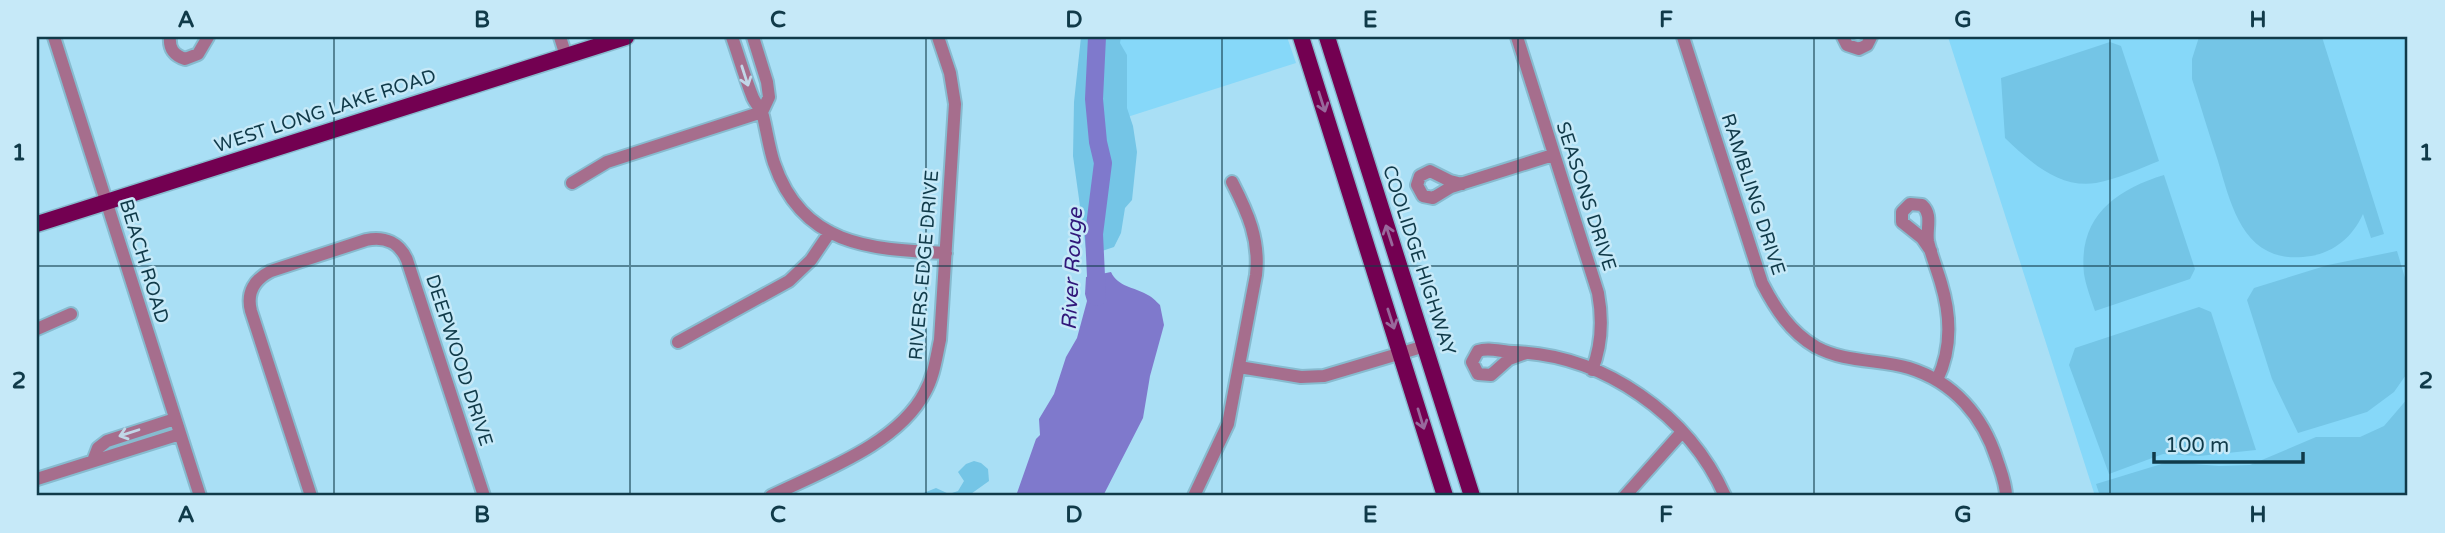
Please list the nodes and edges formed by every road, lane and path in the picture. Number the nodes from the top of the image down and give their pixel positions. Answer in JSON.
{"nodes":[{"id":1,"x":54,"y":37,"type":"edge"},
{"id":2,"x":170,"y":37,"type":"edge"},
{"id":3,"x":208,"y":37,"type":"edge"},
{"id":4,"x":560,"y":37,"type":"edge"},
{"id":5,"x":626,"y":37,"type":"edge"},
{"id":6,"x":732,"y":37,"type":"edge"},
{"id":7,"x":753,"y":37,"type":"edge"},
{"id":8,"x":938,"y":37,"type":"edge"},
{"id":9,"x":1301,"y":37,"type":"edge"},
{"id":10,"x":1327,"y":37,"type":"edge"},
{"id":11,"x":1517,"y":37,"type":"edge"},
{"id":12,"x":1683,"y":37,"type":"edge"},
{"id":13,"x":1843,"y":37,"type":"edge"},
{"id":14,"x":1871,"y":37,"type":"edge"},
{"id":15,"x":566,"y":56,"type":"junction"},
{"id":16,"x":762,"y":113,"type":"junction"},
{"id":17,"x":1553,"y":155,"type":"junction"},
{"id":18,"x":1231,"y":182,"type":"dead end"},
{"id":19,"x":572,"y":183,"type":"dead end"},
{"id":20,"x":1462,"y":184,"type":"dead end"},
{"id":21,"x":107,"y":201,"type":"junction"},
{"id":22,"x":37,"y":224,"type":"edge"},
{"id":23,"x":830,"y":232,"type":"junction"},
{"id":24,"x":1931,"y":251,"type":"dead end"},
{"id":25,"x":946,"y":253,"type":"junction"},
{"id":26,"x":71,"y":314,"type":"dead end"},
{"id":27,"x":37,"y":329,"type":"edge"},
{"id":28,"x":678,"y":342,"type":"dead end"},
{"id":29,"x":1424,"y":346,"type":"junction"},
{"id":30,"x":1526,"y":353,"type":"dead end"},
{"id":31,"x":1402,"y":354,"type":"junction"},
{"id":32,"x":1239,"y":367,"type":"junction"},
{"id":33,"x":1592,"y":370,"type":"junction"},
{"id":34,"x":1937,"y":380,"type":"junction"},
{"id":35,"x":175,"y":419,"type":"junction"},
{"id":36,"x":1682,"y":432,"type":"junction"},
{"id":37,"x":180,"y":434,"type":"junction"},
{"id":38,"x":93,"y":461,"type":"junction"},
{"id":39,"x":37,"y":479,"type":"edge"},
{"id":40,"x":200,"y":496,"type":"edge"},
{"id":41,"x":311,"y":496,"type":"edge"},
{"id":42,"x":484,"y":496,"type":"edge"},
{"id":43,"x":771,"y":496,"type":"edge"},
{"id":44,"x":1194,"y":496,"type":"edge"},
{"id":45,"x":1445,"y":496,"type":"edge"},
{"id":46,"x":1472,"y":496,"type":"edge"},
{"id":47,"x":1625,"y":496,"type":"edge"},
{"id":48,"x":1725,"y":496,"type":"edge"},
{"id":49,"x":2006,"y":496,"type":"edge"}],
"edges":[{"from":1,"to":21,"type":"street","name":"BEACH ROAD"},
{"from":2,"to":3,"type":"street"},
{"from":4,"to":15,"type":"street"},
{"from":5,"to":15,"type":"main road","name":"WEST LONG LAKE ROAD"},
{"from":6,"to":16,"type":"street","one_way":true},
{"from":7,"to":16,"type":"street"},
{"from":8,"to":25,"type":"street","name":"RIVERS EDGE DRIVE"},
{"from":9,"to":31,"type":"main road","one_way":true},
{"from":29,"to":10,"type":"main road","name":"COOLIDGE HIGHWAY","one_way":true},
{"from":11,"to":17,"type":"street","name":"SEASONS DRIVE"},
{"from":12,"to":34,"type":"street","name":"RAMBLING DRIVE"},
{"from":13,"to":14,"type":"street"},
{"from":15,"to":21,"type":"main road","name":"WEST LONG LAKE ROAD"},
{"from":16,"to":19,"type":"street"},
{"from":16,"to":23,"type":"street"},
{"from":17,"to":20,"type":"street"},
{"from":17,"to":33,"type":"street","name":"SEASONS DRIVE"},
{"from":18,"to":32,"type":"street"},
{"from":21,"to":22,"type":"main road","name":"WEST LONG LAKE ROAD"},
{"from":21,"to":35,"type":"street","name":"BEACH ROAD"},
{"from":23,"to":25,"type":"street"},
{"from":23,"to":28,"type":"street"},
{"from":24,"to":34,"type":"street"},
{"from":25,"to":43,"type":"street","name":"RIVERS EDGE DRIVE"},
{"from":26,"to":27,"type":"street"},
{"from":29,"to":31,"type":"street"},
{"from":29,"to":46,"type":"main road","name":"COOLIDGE HIGHWAY"},
{"from":30,"to":33,"type":"street"},
{"from":31,"to":32,"type":"street"},
{"from":31,"to":45,"type":"main road","one_way":true},
{"from":32,"to":44,"type":"street"},
{"from":33,"to":36,"type":"street"},
{"from":34,"to":49,"type":"street","name":"RAMBLING DRIVE"},
{"from":35,"to":37,"type":"street","name":"BEACH ROAD"},
{"from":35,"to":38,"type":"street","one_way":true},
{"from":36,"to":47,"type":"street"},
{"from":36,"to":48,"type":"street"},
{"from":37,"to":38,"type":"street"},
{"from":37,"to":40,"type":"street","name":"BEACH ROAD"},
{"from":38,"to":39,"type":"street"},
{"from":41,"to":42,"type":"street","name":"DEEPWOOD DRIVE"}]}
